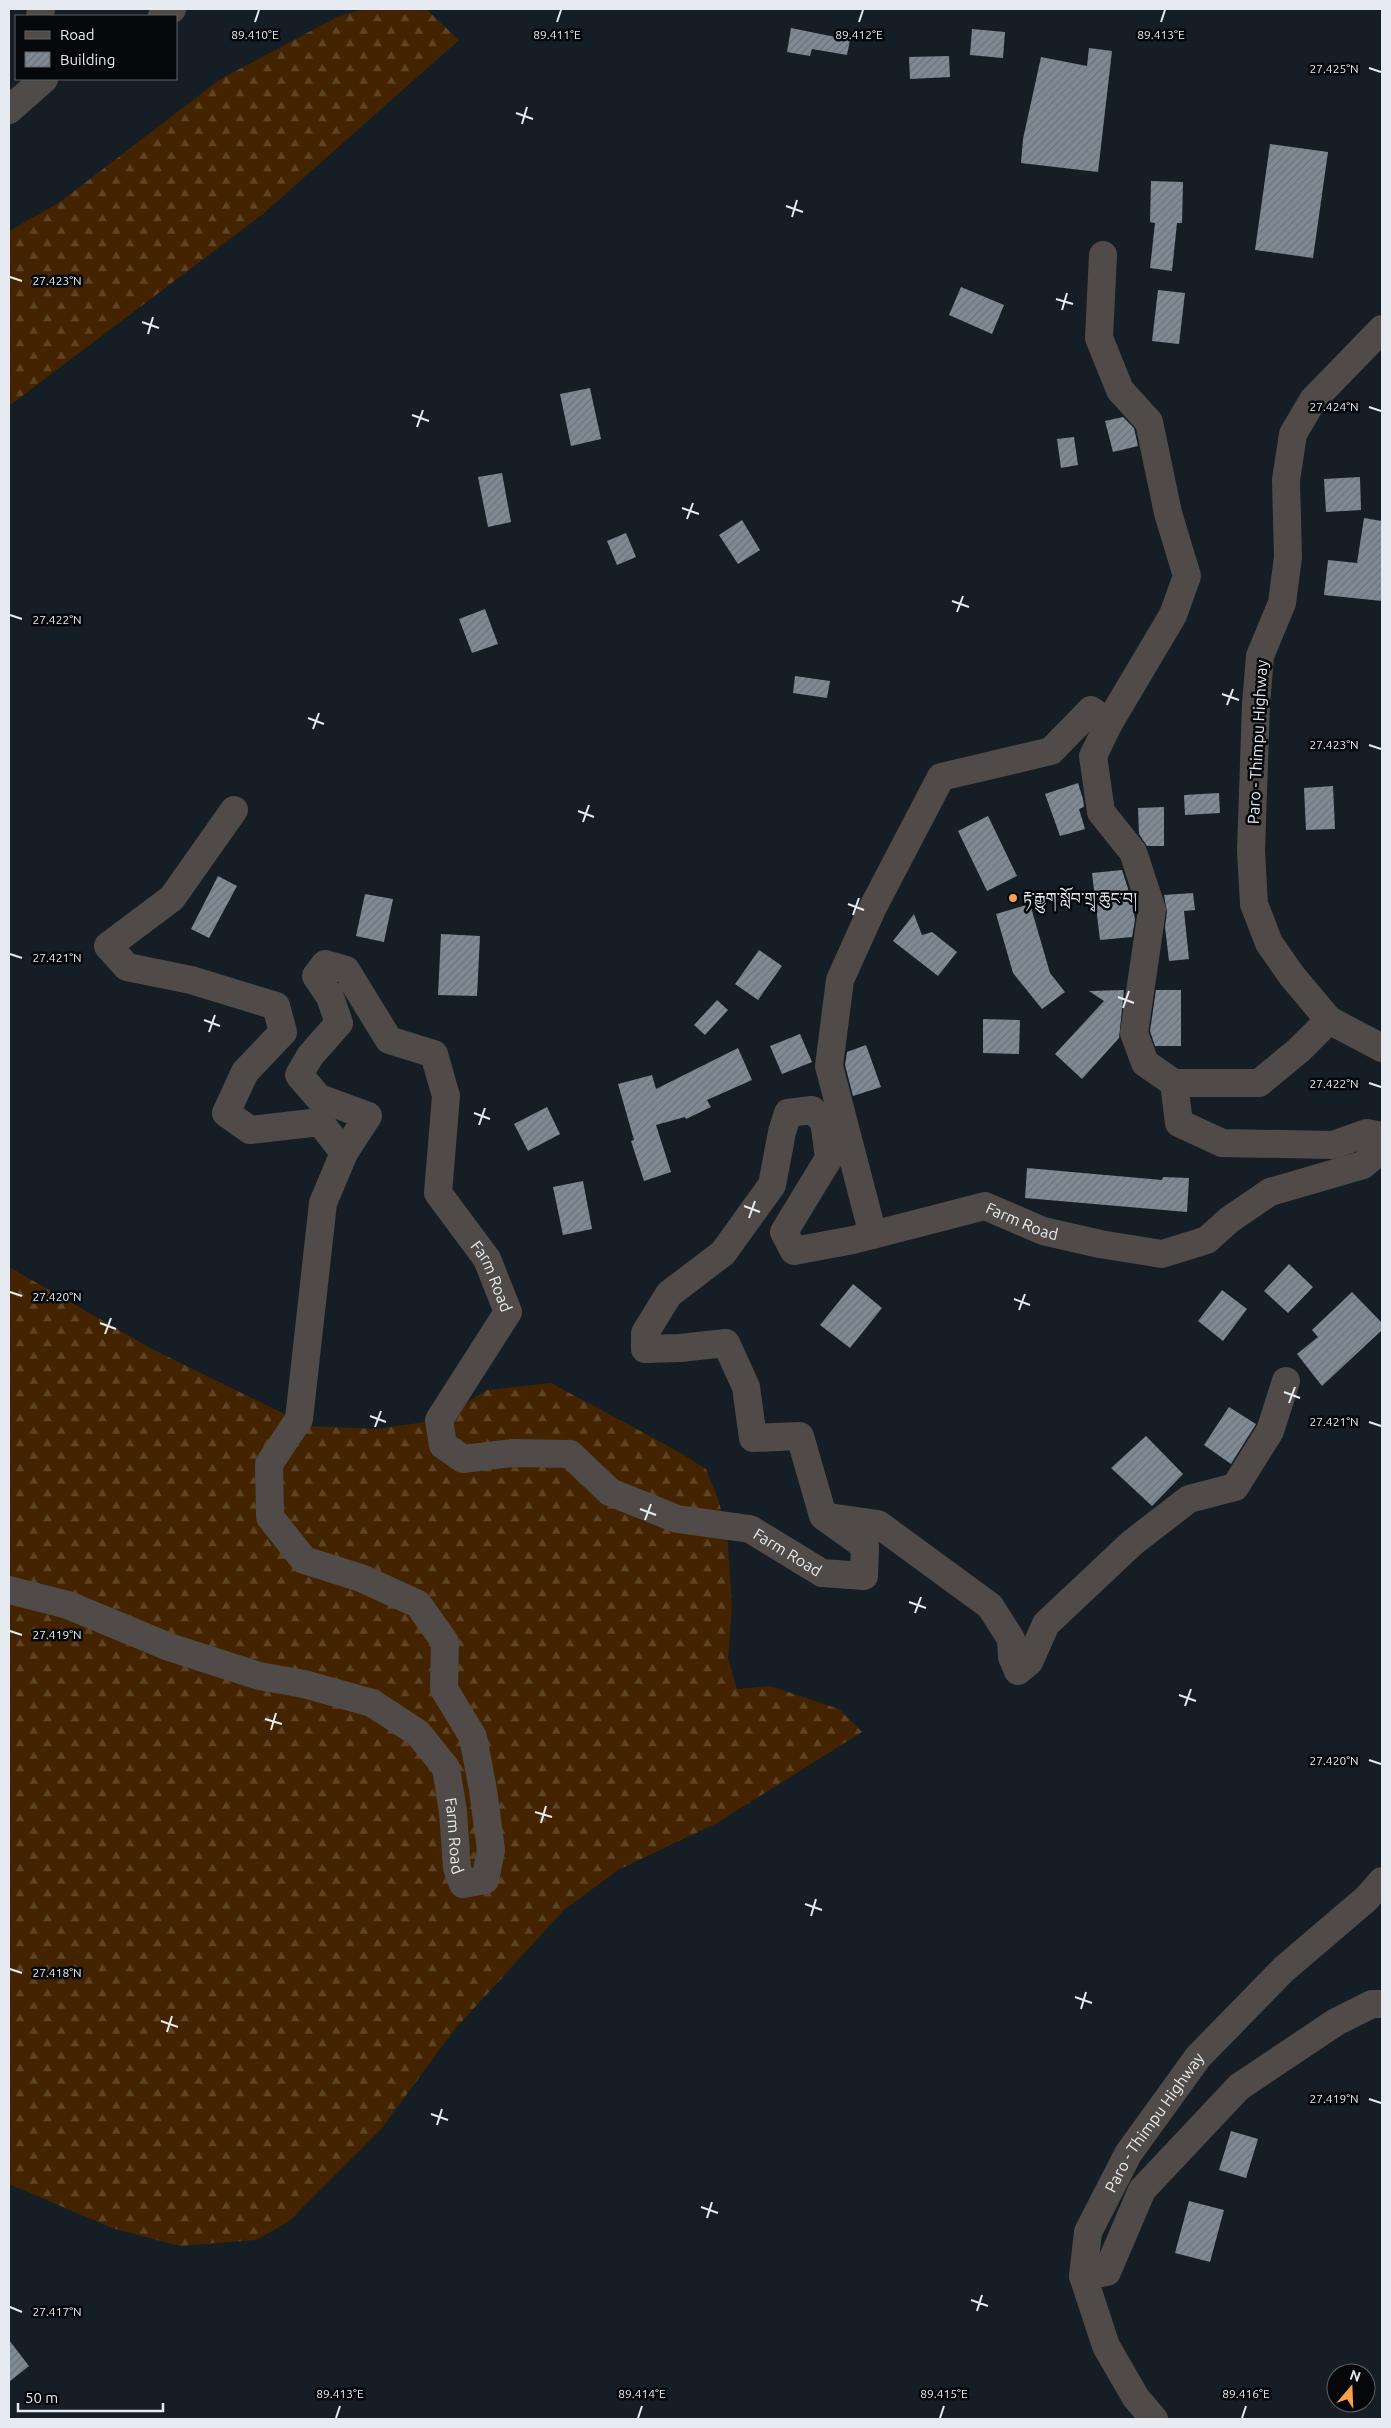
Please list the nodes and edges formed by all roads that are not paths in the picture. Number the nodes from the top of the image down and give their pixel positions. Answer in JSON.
{"nodes":[{"id":1,"x":43,"y":80,"type":"edge"},
{"id":2,"x":9,"y":110,"type":"edge"},
{"id":3,"x":1103,"y":255,"type":"dead end"},
{"id":4,"x":1382,"y":330,"type":"edge"},
{"id":5,"x":1109,"y":723,"type":"junction"},
{"id":6,"x":234,"y":810,"type":"dead end"},
{"id":7,"x":1329,"y":1020,"type":"junction"},
{"id":8,"x":1382,"y":1048,"type":"edge"},
{"id":9,"x":1174,"y":1083,"type":"junction"},
{"id":10,"x":1382,"y":1136,"type":"edge"},
{"id":11,"x":1382,"y":1142,"type":"edge"},
{"id":12,"x":344,"y":1154,"type":"junction"},
{"id":13,"x":873,"y":1234,"type":"junction"},
{"id":14,"x":1286,"y":1381,"type":"dead end"},
{"id":15,"x":823,"y":1516,"type":"junction"},
{"id":16,"x":9,"y":1590,"type":"edge"},
{"id":17,"x":1382,"y":1881,"type":"edge"},
{"id":18,"x":1382,"y":2004,"type":"edge"},
{"id":19,"x":1083,"y":2276,"type":"junction"},
{"id":20,"x":1154,"y":2419,"type":"edge"}],
"edges":[{"from":1,"to":2,"type":"street"},
{"from":3,"to":5,"type":"street"},
{"from":4,"to":7,"type":"street","name":"Paro - Thimpu Highway"},
{"from":5,"to":9,"type":"street"},
{"from":5,"to":13,"type":"street"},
{"from":6,"to":12,"type":"street"},
{"from":7,"to":8,"type":"street","name":"Paro - Thimpu Highway"},
{"from":7,"to":9,"type":"street"},
{"from":9,"to":10,"type":"street"},
{"from":11,"to":13,"type":"street","name":"Farm Road"},
{"from":12,"to":15,"type":"street","name":"Farm Road"},
{"from":12,"to":16,"type":"street","name":"Farm Road"},
{"from":13,"to":15,"type":"street","name":"Farm Road"},
{"from":14,"to":15,"type":"street"},
{"from":17,"to":19,"type":"street","name":"Paro - Thimpu Highway"},
{"from":18,"to":19,"type":"street"},
{"from":19,"to":20,"type":"street","name":"Paro - Thimpu Highway"}]}
